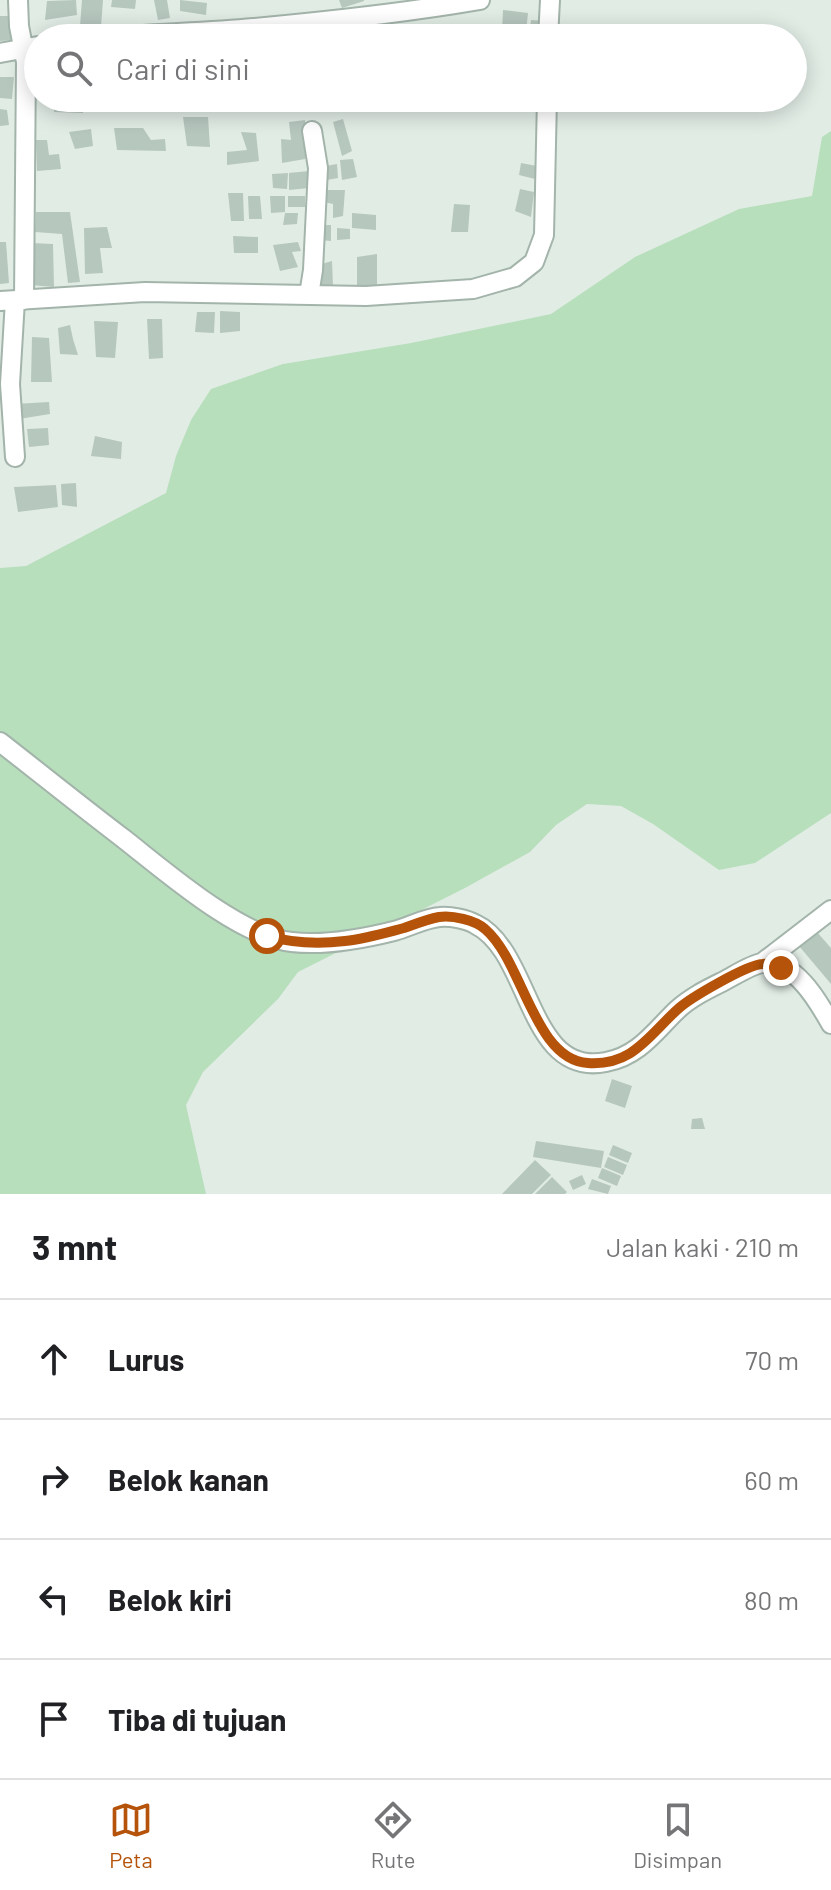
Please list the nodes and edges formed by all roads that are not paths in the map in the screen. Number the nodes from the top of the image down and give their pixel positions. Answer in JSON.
{"nodes":[{"id":1,"x":18,"y":0,"type":"edge"},
{"id":2,"x":480,"y":0,"type":"edge"},
{"id":3,"x":550,"y":0,"type":"edge"},
{"id":4,"x":24,"y":24,"type":"edge"},
{"id":5,"x":299,"y":24,"type":"edge"},
{"id":6,"x":549,"y":24,"type":"edge"},
{"id":7,"x":24,"y":48,"type":"edge"},
{"id":8,"x":0,"y":53,"type":"edge"},
{"id":9,"x":24,"y":99,"type":"edge"},
{"id":10,"x":547,"y":112,"type":"edge"},
{"id":11,"x":312,"y":131,"type":"dead end"},
{"id":12,"x":309,"y":295,"type":"junction"},
{"id":13,"x":13,"y":300,"type":"edge"},
{"id":14,"x":15,"y":457,"type":"dead end"},
{"id":15,"x":0,"y":742,"type":"edge"},
{"id":16,"x":831,"y":910,"type":"edge"},
{"id":17,"x":762,"y":963,"type":"junction"},
{"id":18,"x":831,"y":1024,"type":"edge"}],
"edges":[{"from":1,"to":4,"type":"street"},
{"from":2,"to":5,"type":"street"},
{"from":3,"to":6,"type":"street"},
{"from":7,"to":8,"type":"street"},
{"from":9,"to":13,"type":"street"},
{"from":10,"to":12,"type":"street"},
{"from":11,"to":12,"type":"street"},
{"from":12,"to":13,"type":"street"},
{"from":13,"to":14,"type":"street"},
{"from":15,"to":17,"type":"street"},
{"from":16,"to":17,"type":"street"},
{"from":17,"to":18,"type":"street"}]}
